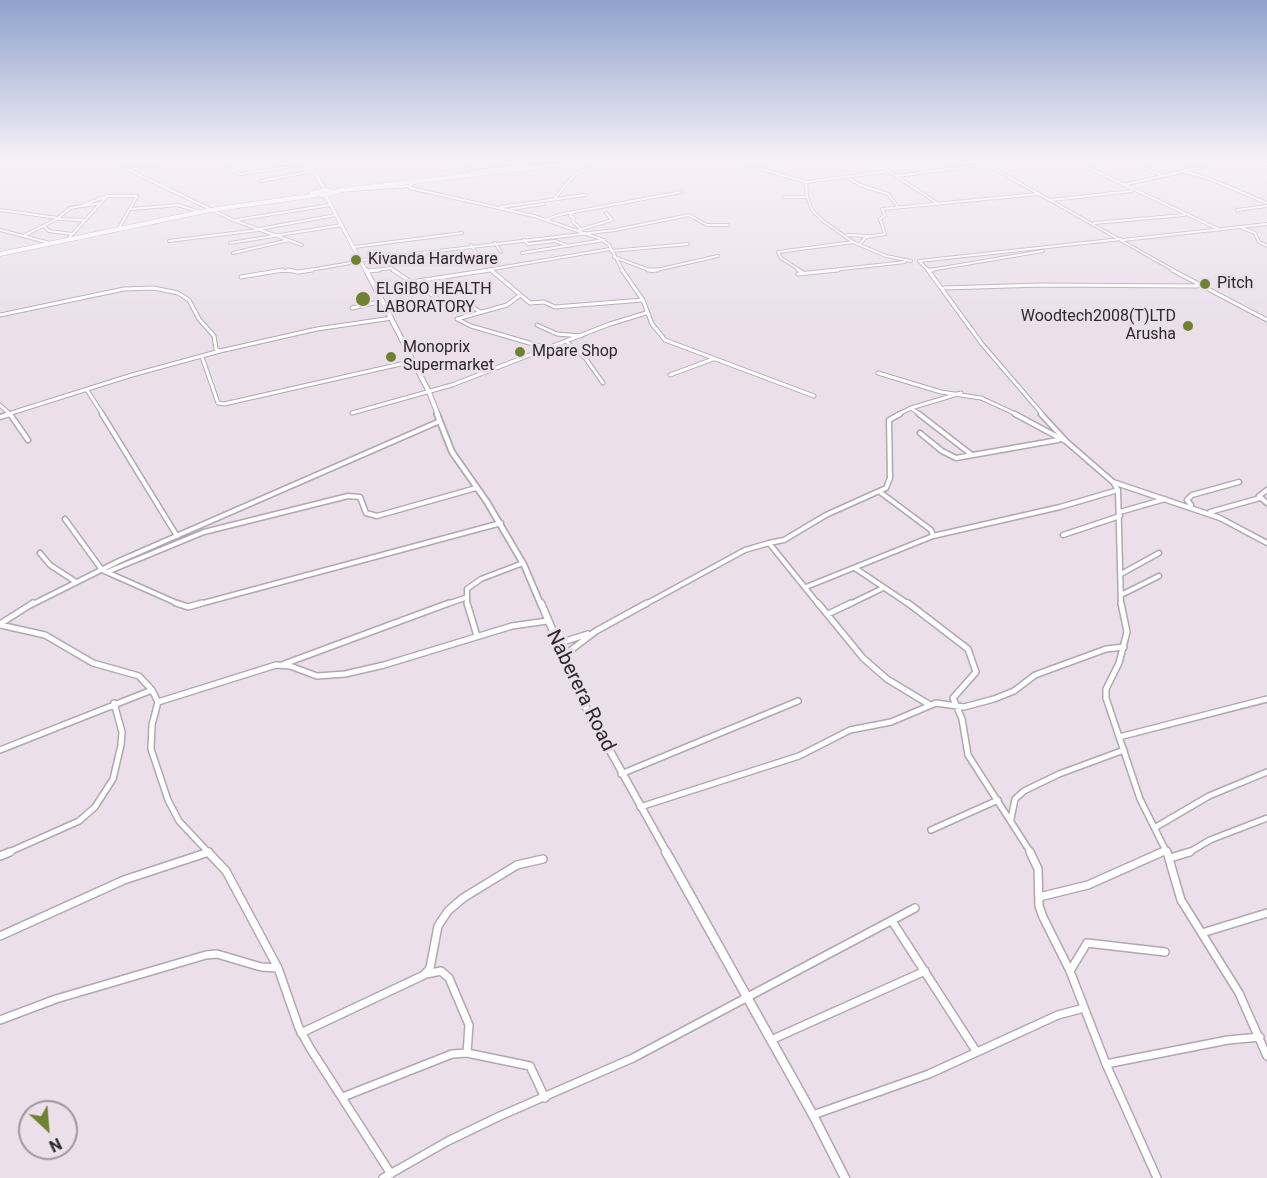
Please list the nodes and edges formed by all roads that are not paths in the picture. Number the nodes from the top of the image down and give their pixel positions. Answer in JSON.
{"nodes":[{"id":1,"x":36,"y":215,"type":"edge"},
{"id":2,"x":61,"y":215,"type":"edge"},
{"id":3,"x":90,"y":215,"type":"edge"},
{"id":4,"x":126,"y":215,"type":"edge"},
{"id":5,"x":185,"y":215,"type":"edge"},
{"id":6,"x":221,"y":215,"type":"edge"},
{"id":7,"x":251,"y":215,"type":"edge"},
{"id":8,"x":336,"y":215,"type":"joint"},
{"id":9,"x":526,"y":215,"type":"edge"},
{"id":10,"x":565,"y":215,"type":"edge"},
{"id":11,"x":572,"y":215,"type":"edge"},
{"id":12,"x":608,"y":215,"type":"edge"},
{"id":13,"x":818,"y":215,"type":"edge"},
{"id":14,"x":883,"y":215,"type":"edge"},
{"id":15,"x":1078,"y":215,"type":"edge"},
{"id":16,"x":1186,"y":215,"type":"joint"},
{"id":17,"x":58,"y":218,"type":"junction"},
{"id":18,"x":86,"y":220,"type":"junction"},
{"id":19,"x":233,"y":220,"type":"junction"},
{"id":20,"x":546,"y":220,"type":"junction"},
{"id":21,"x":1093,"y":223,"type":"junction"},
{"id":22,"x":1267,"y":224,"type":"edge"},
{"id":23,"x":342,"y":225,"type":"junction"},
{"id":24,"x":728,"y":225,"type":"dead end"},
{"id":25,"x":44,"y":226,"type":"junction"},
{"id":26,"x":1240,"y":227,"type":"junction"},
{"id":27,"x":119,"y":228,"type":"junction"},
{"id":28,"x":260,"y":229,"type":"junction"},
{"id":29,"x":580,"y":229,"type":"junction"},
{"id":30,"x":1218,"y":229,"type":"junction"},
{"id":31,"x":0,"y":230,"type":"edge"},
{"id":32,"x":587,"y":232,"type":"junction"},
{"id":33,"x":462,"y":233,"type":"dead end"},
{"id":34,"x":72,"y":234,"type":"junction"},
{"id":35,"x":840,"y":234,"type":"junction"},
{"id":36,"x":874,"y":235,"type":"junction"},
{"id":37,"x":26,"y":236,"type":"junction"},
{"id":38,"x":281,"y":236,"type":"junction"},
{"id":39,"x":68,"y":239,"type":"junction"},
{"id":40,"x":291,"y":239,"type":"junction"},
{"id":41,"x":1122,"y":239,"type":"junction"},
{"id":42,"x":524,"y":240,"type":"junction"},
{"id":43,"x":604,"y":240,"type":"junction"},
{"id":44,"x":170,"y":241,"type":"dead end"},
{"id":45,"x":853,"y":242,"type":"junction"},
{"id":46,"x":50,"y":243,"type":"junction"},
{"id":47,"x":230,"y":243,"type":"dead end"},
{"id":48,"x":495,"y":243,"type":"junction"},
{"id":49,"x":688,"y":244,"type":"dead end"},
{"id":50,"x":302,"y":245,"type":"dead end"},
{"id":51,"x":471,"y":245,"type":"junction"},
{"id":52,"x":859,"y":245,"type":"junction"},
{"id":53,"x":568,"y":246,"type":"junction"},
{"id":54,"x":1267,"y":246,"type":"edge"},
{"id":55,"x":354,"y":247,"type":"junction"},
{"id":56,"x":610,"y":250,"type":"junction"},
{"id":57,"x":1011,"y":250,"type":"junction"},
{"id":58,"x":1043,"y":251,"type":"dead end"},
{"id":59,"x":501,"y":252,"type":"dead end"},
{"id":60,"x":233,"y":253,"type":"dead end"},
{"id":61,"x":522,"y":253,"type":"dead end"},
{"id":62,"x":0,"y":254,"type":"edge"},
{"id":63,"x":477,"y":254,"type":"dead end"},
{"id":64,"x":1037,"y":254,"type":"junction"},
{"id":65,"x":718,"y":256,"type":"dead end"},
{"id":66,"x":614,"y":257,"type":"junction"},
{"id":67,"x":362,"y":260,"type":"junction"},
{"id":68,"x":910,"y":261,"type":"junction"},
{"id":69,"x":919,"y":261,"type":"junction"},
{"id":70,"x":490,"y":269,"type":"junction"},
{"id":71,"x":930,"y":270,"type":"junction"},
{"id":72,"x":368,"y":271,"type":"junction"},
{"id":73,"x":241,"y":277,"type":"dead end"},
{"id":74,"x":412,"y":282,"type":"junction"},
{"id":75,"x":1201,"y":286,"type":"junction"},
{"id":76,"x":944,"y":288,"type":"junction"},
{"id":77,"x":519,"y":296,"type":"junction"},
{"id":78,"x":643,"y":300,"type":"junction"},
{"id":79,"x":383,"y":301,"type":"junction"},
{"id":80,"x":351,"y":308,"type":"dead end"},
{"id":81,"x":479,"y":312,"type":"junction"},
{"id":82,"x":646,"y":313,"type":"junction"},
{"id":83,"x":0,"y":315,"type":"edge"},
{"id":84,"x":392,"y":318,"type":"junction"},
{"id":85,"x":1267,"y":319,"type":"edge"},
{"id":86,"x":537,"y":325,"type":"dead end"},
{"id":87,"x":583,"y":336,"type":"junction"},
{"id":88,"x":567,"y":342,"type":"junction"},
{"id":89,"x":550,"y":349,"type":"junction"},
{"id":90,"x":220,"y":351,"type":"junction"},
{"id":91,"x":202,"y":357,"type":"junction"},
{"id":92,"x":713,"y":359,"type":"junction"},
{"id":93,"x":414,"y":361,"type":"junction"},
{"id":94,"x":879,"y":373,"type":"dead end"},
{"id":95,"x":670,"y":375,"type":"dead end"},
{"id":96,"x":603,"y":383,"type":"dead end"},
{"id":97,"x":87,"y":390,"type":"junction"},
{"id":98,"x":429,"y":392,"type":"junction"},
{"id":99,"x":961,"y":393,"type":"junction"},
{"id":100,"x":814,"y":396,"type":"dead end"},
{"id":101,"x":0,"y":405,"type":"edge"},
{"id":102,"x":911,"y":408,"type":"junction"},
{"id":103,"x":352,"y":413,"type":"dead end"},
{"id":104,"x":10,"y":414,"type":"junction"},
{"id":105,"x":0,"y":417,"type":"edge"},
{"id":106,"x":440,"y":421,"type":"junction"},
{"id":107,"x":920,"y":433,"type":"dead end"},
{"id":108,"x":1061,"y":439,"type":"junction"},
{"id":109,"x":28,"y":440,"type":"dead end"},
{"id":110,"x":1068,"y":443,"type":"junction"},
{"id":111,"x":972,"y":455,"type":"junction"},
{"id":112,"x":1113,"y":482,"type":"junction"},
{"id":113,"x":1239,"y":482,"type":"dead end"},
{"id":114,"x":476,"y":488,"type":"junction"},
{"id":115,"x":1118,"y":490,"type":"junction"},
{"id":116,"x":1267,"y":490,"type":"edge"},
{"id":117,"x":880,"y":492,"type":"junction"},
{"id":118,"x":1260,"y":498,"type":"junction"},
{"id":119,"x":1164,"y":500,"type":"junction"},
{"id":120,"x":1267,"y":503,"type":"edge"},
{"id":121,"x":1195,"y":509,"type":"junction"},
{"id":122,"x":1207,"y":513,"type":"junction"},
{"id":123,"x":1120,"y":514,"type":"junction"},
{"id":124,"x":65,"y":519,"type":"dead end"},
{"id":125,"x":501,"y":523,"type":"junction"},
{"id":126,"x":177,"y":536,"type":"junction"},
{"id":127,"x":933,"y":536,"type":"junction"},
{"id":128,"x":1063,"y":536,"type":"dead end"},
{"id":129,"x":769,"y":543,"type":"junction"},
{"id":130,"x":1267,"y":543,"type":"edge"},
{"id":131,"x":40,"y":553,"type":"dead end"},
{"id":132,"x":1159,"y":553,"type":"dead end"},
{"id":133,"x":523,"y":563,"type":"junction"},
{"id":134,"x":855,"y":568,"type":"junction"},
{"id":135,"x":105,"y":571,"type":"junction"},
{"id":136,"x":1121,"y":574,"type":"junction"},
{"id":137,"x":1159,"y":576,"type":"dead end"},
{"id":138,"x":76,"y":582,"type":"junction"},
{"id":139,"x":806,"y":587,"type":"junction"},
{"id":140,"x":883,"y":588,"type":"junction"},
{"id":141,"x":1121,"y":595,"type":"junction"},
{"id":142,"x":465,"y":598,"type":"junction"},
{"id":143,"x":828,"y":614,"type":"junction"},
{"id":144,"x":547,"y":621,"type":"junction"},
{"id":145,"x":0,"y":624,"type":"edge"},
{"id":146,"x":596,"y":631,"type":"junction"},
{"id":147,"x":477,"y":636,"type":"junction"},
{"id":148,"x":556,"y":644,"type":"junction"},
{"id":149,"x":1124,"y":647,"type":"junction"},
{"id":150,"x":562,"y":657,"type":"junction"},
{"id":151,"x":282,"y":664,"type":"junction"},
{"id":152,"x":152,"y":690,"type":"junction"},
{"id":153,"x":1267,"y":699,"type":"edge"},
{"id":154,"x":798,"y":701,"type":"dead end"},
{"id":155,"x":158,"y":702,"type":"junction"},
{"id":156,"x":114,"y":703,"type":"junction"},
{"id":157,"x":930,"y":705,"type":"junction"},
{"id":158,"x":956,"y":706,"type":"junction"},
{"id":159,"x":1119,"y":737,"type":"junction"},
{"id":160,"x":0,"y":750,"type":"edge"},
{"id":161,"x":1124,"y":750,"type":"junction"},
{"id":162,"x":1267,"y":772,"type":"edge"},
{"id":163,"x":621,"y":774,"type":"junction"},
{"id":164,"x":998,"y":800,"type":"junction"},
{"id":165,"x":640,"y":807,"type":"junction"},
{"id":166,"x":1267,"y":818,"type":"edge"},
{"id":167,"x":1011,"y":819,"type":"junction"},
{"id":168,"x":1156,"y":827,"type":"junction"},
{"id":169,"x":931,"y":830,"type":"dead end"},
{"id":170,"x":1167,"y":850,"type":"junction"},
{"id":171,"x":209,"y":852,"type":"junction"},
{"id":172,"x":0,"y":856,"type":"edge"},
{"id":173,"x":1170,"y":858,"type":"junction"},
{"id":174,"x":543,"y":859,"type":"dead end"},
{"id":175,"x":1039,"y":897,"type":"junction"},
{"id":176,"x":915,"y":908,"type":"dead end"},
{"id":177,"x":1267,"y":913,"type":"edge"},
{"id":178,"x":892,"y":921,"type":"junction"},
{"id":179,"x":1202,"y":933,"type":"junction"},
{"id":180,"x":0,"y":936,"type":"edge"},
{"id":181,"x":1165,"y":952,"type":"dead end"},
{"id":182,"x":278,"y":968,"type":"junction"},
{"id":183,"x":925,"y":970,"type":"junction"},
{"id":184,"x":1070,"y":971,"type":"junction"},
{"id":185,"x":424,"y":975,"type":"junction"},
{"id":186,"x":747,"y":997,"type":"junction"},
{"id":187,"x":1084,"y":1008,"type":"junction"},
{"id":188,"x":0,"y":1020,"type":"edge"},
{"id":189,"x":301,"y":1033,"type":"junction"},
{"id":190,"x":1260,"y":1038,"type":"junction"},
{"id":191,"x":770,"y":1041,"type":"junction"},
{"id":192,"x":976,"y":1051,"type":"junction"},
{"id":193,"x":467,"y":1053,"type":"junction"},
{"id":194,"x":1267,"y":1056,"type":"edge"},
{"id":195,"x":1106,"y":1064,"type":"junction"},
{"id":196,"x":343,"y":1098,"type":"junction"},
{"id":197,"x":545,"y":1098,"type":"junction"},
{"id":198,"x":813,"y":1115,"type":"junction"},
{"id":199,"x":391,"y":1174,"type":"junction"},
{"id":200,"x":383,"y":1178,"type":"edge"},
{"id":201,"x":845,"y":1178,"type":"edge"},
{"id":202,"x":1157,"y":1178,"type":"edge"}],
"edges":[{"from":1,"to":17,"type":"street"},
{"from":2,"to":17,"type":"street"},
{"from":3,"to":18,"type":"street"},
{"from":4,"to":27,"type":"street"},
{"from":5,"to":27,"type":"main road"},
{"from":6,"to":19,"type":"street"},
{"from":7,"to":19,"type":"street"},
{"from":8,"to":23,"type":"street","name":"Naberera Road"},
{"from":8,"to":28,"type":"street"},
{"from":9,"to":20,"type":"street"},
{"from":10,"to":20,"type":"street"},
{"from":11,"to":29,"type":"street"},
{"from":12,"to":29,"type":"street"},
{"from":13,"to":35,"type":"street"},
{"from":14,"to":36,"type":"street"},
{"from":15,"to":21,"type":"street"},
{"from":16,"to":21,"type":"street"},
{"from":16,"to":30,"type":"street"},
{"from":17,"to":18,"type":"street"},
{"from":17,"to":25,"type":"street"},
{"from":18,"to":34,"type":"street"},
{"from":19,"to":28,"type":"street"},
{"from":20,"to":29,"type":"street"},
{"from":21,"to":41,"type":"street"},
{"from":22,"to":26,"type":"street"},
{"from":23,"to":38,"type":"street"},
{"from":23,"to":55,"type":"street","name":"Naberera Road"},
{"from":24,"to":32,"type":"street"},
{"from":25,"to":34,"type":"street"},
{"from":25,"to":37,"type":"street"},
{"from":26,"to":30,"type":"street"},
{"from":26,"to":54,"type":"street"},
{"from":27,"to":39,"type":"main road"},
{"from":28,"to":38,"type":"street"},
{"from":28,"to":44,"type":"street"},
{"from":29,"to":32,"type":"street"},
{"from":30,"to":41,"type":"street"},
{"from":31,"to":37,"type":"street"},
{"from":32,"to":42,"type":"street"},
{"from":32,"to":43,"type":"street"},
{"from":33,"to":55,"type":"street"},
{"from":34,"to":39,"type":"street"},
{"from":35,"to":36,"type":"street"},
{"from":35,"to":45,"type":"street"},
{"from":36,"to":52,"type":"street"},
{"from":37,"to":46,"type":"street"},
{"from":38,"to":40,"type":"street"},
{"from":38,"to":47,"type":"street"},
{"from":39,"to":46,"type":"main road"},
{"from":40,"to":50,"type":"street"},
{"from":40,"to":60,"type":"street"},
{"from":41,"to":57,"type":"street"},
{"from":41,"to":75,"type":"street"},
{"from":42,"to":48,"type":"street"},
{"from":42,"to":53,"type":"street"},
{"from":43,"to":53,"type":"street"},
{"from":43,"to":56,"type":"street"},
{"from":45,"to":52,"type":"street"},
{"from":45,"to":68,"type":"street"},
{"from":46,"to":62,"type":"main road"},
{"from":48,"to":51,"type":"street"},
{"from":48,"to":59,"type":"street"},
{"from":49,"to":56,"type":"street"},
{"from":51,"to":63,"type":"street"},
{"from":51,"to":67,"type":"street"},
{"from":52,"to":68,"type":"street"},
{"from":53,"to":61,"type":"street"},
{"from":55,"to":67,"type":"street","name":"Naberera Road"},
{"from":56,"to":66,"type":"street"},
{"from":56,"to":70,"type":"street"},
{"from":57,"to":64,"type":"street"},
{"from":57,"to":69,"type":"street"},
{"from":58,"to":64,"type":"street"},
{"from":64,"to":71,"type":"street"},
{"from":65,"to":66,"type":"street"},
{"from":66,"to":78,"type":"street"},
{"from":67,"to":72,"type":"street","name":"Naberera Road"},
{"from":67,"to":73,"type":"street"},
{"from":68,"to":69,"type":"street"},
{"from":69,"to":71,"type":"street"},
{"from":70,"to":74,"type":"street"},
{"from":70,"to":77,"type":"street"},
{"from":71,"to":76,"type":"street"},
{"from":72,"to":74,"type":"street"},
{"from":72,"to":79,"type":"street","name":"Naberera Road"},
{"from":74,"to":81,"type":"street"},
{"from":75,"to":76,"type":"street"},
{"from":75,"to":85,"type":"street"},
{"from":76,"to":110,"type":"street"},
{"from":77,"to":78,"type":"street"},
{"from":77,"to":81,"type":"street"},
{"from":78,"to":82,"type":"street"},
{"from":79,"to":80,"type":"street"},
{"from":79,"to":84,"type":"street","name":"Naberera Road"},
{"from":81,"to":89,"type":"street"},
{"from":82,"to":87,"type":"street"},
{"from":82,"to":92,"type":"street"},
{"from":83,"to":90,"type":"street"},
{"from":84,"to":90,"type":"street"},
{"from":84,"to":93,"type":"street","name":"Naberera Road"},
{"from":86,"to":87,"type":"street"},
{"from":87,"to":88,"type":"street"},
{"from":88,"to":89,"type":"street"},
{"from":88,"to":96,"type":"street"},
{"from":89,"to":98,"type":"street"},
{"from":90,"to":91,"type":"street"},
{"from":91,"to":93,"type":"street"},
{"from":91,"to":97,"type":"street"},
{"from":92,"to":95,"type":"street"},
{"from":92,"to":100,"type":"street"},
{"from":93,"to":98,"type":"street","name":"Naberera Road"},
{"from":94,"to":99,"type":"street"},
{"from":97,"to":104,"type":"street"},
{"from":97,"to":126,"type":"street"},
{"from":98,"to":103,"type":"street"},
{"from":98,"to":106,"type":"street","name":"Naberera Road"},
{"from":99,"to":102,"type":"street"},
{"from":99,"to":108,"type":"street"},
{"from":101,"to":104,"type":"street"},
{"from":102,"to":111,"type":"street"},
{"from":102,"to":117,"type":"street"},
{"from":104,"to":105,"type":"street"},
{"from":104,"to":109,"type":"street"},
{"from":106,"to":114,"type":"street","name":"Naberera Road"},
{"from":106,"to":126,"type":"street"},
{"from":107,"to":111,"type":"street"},
{"from":108,"to":110,"type":"street"},
{"from":108,"to":111,"type":"street"},
{"from":110,"to":112,"type":"street"},
{"from":112,"to":115,"type":"street"},
{"from":112,"to":119,"type":"street"},
{"from":113,"to":121,"type":"street"},
{"from":114,"to":125,"type":"street","name":"Naberera Road"},
{"from":114,"to":135,"type":"street"},
{"from":115,"to":123,"type":"street"},
{"from":115,"to":127,"type":"street"},
{"from":116,"to":118,"type":"street"},
{"from":117,"to":127,"type":"street"},
{"from":117,"to":129,"type":"street"},
{"from":118,"to":120,"type":"street"},
{"from":118,"to":122,"type":"street"},
{"from":119,"to":121,"type":"street"},
{"from":119,"to":123,"type":"street"},
{"from":121,"to":122,"type":"street"},
{"from":122,"to":130,"type":"street"},
{"from":123,"to":128,"type":"street"},
{"from":123,"to":136,"type":"street"},
{"from":124,"to":135,"type":"street"},
{"from":125,"to":133,"type":"street","name":"Naberera Road"},
{"from":125,"to":135,"type":"street"},
{"from":126,"to":135,"type":"street"},
{"from":127,"to":134,"type":"street"},
{"from":129,"to":139,"type":"street"},
{"from":129,"to":146,"type":"street"},
{"from":131,"to":138,"type":"street"},
{"from":132,"to":136,"type":"street"},
{"from":133,"to":142,"type":"street"},
{"from":133,"to":144,"type":"street","name":"Naberera Road"},
{"from":134,"to":139,"type":"street"},
{"from":134,"to":140,"type":"street"},
{"from":135,"to":138,"type":"street"},
{"from":136,"to":141,"type":"street"},
{"from":137,"to":141,"type":"street"},
{"from":138,"to":145,"type":"street"},
{"from":139,"to":143,"type":"street"},
{"from":140,"to":143,"type":"street"},
{"from":140,"to":158,"type":"street"},
{"from":141,"to":149,"type":"street"},
{"from":142,"to":147,"type":"street"},
{"from":142,"to":151,"type":"street"},
{"from":143,"to":157,"type":"street"},
{"from":144,"to":147,"type":"street"},
{"from":144,"to":148,"type":"street","name":"Naberera Road"},
{"from":145,"to":152,"type":"street"},
{"from":146,"to":148,"type":"street"},
{"from":146,"to":150,"type":"street"},
{"from":147,"to":151,"type":"street"},
{"from":148,"to":150,"type":"street","name":"Naberera Road"},
{"from":149,"to":158,"type":"street"},
{"from":149,"to":159,"type":"street"},
{"from":150,"to":163,"type":"street","name":"Naberera Road"},
{"from":151,"to":155,"type":"street"},
{"from":152,"to":155,"type":"street"},
{"from":152,"to":156,"type":"street"},
{"from":153,"to":159,"type":"street"},
{"from":154,"to":163,"type":"street"},
{"from":155,"to":171,"type":"street"},
{"from":156,"to":160,"type":"street"},
{"from":156,"to":172,"type":"street"},
{"from":157,"to":158,"type":"street"},
{"from":157,"to":165,"type":"street"},
{"from":158,"to":164,"type":"street"},
{"from":159,"to":161,"type":"street"},
{"from":161,"to":167,"type":"street"},
{"from":161,"to":168,"type":"street"},
{"from":162,"to":168,"type":"street"},
{"from":163,"to":165,"type":"street","name":"Naberera Road"},
{"from":164,"to":167,"type":"street"},
{"from":164,"to":169,"type":"street"},
{"from":165,"to":186,"type":"street","name":"Naberera Road"},
{"from":166,"to":173,"type":"street"},
{"from":167,"to":175,"type":"street"},
{"from":168,"to":170,"type":"street"},
{"from":170,"to":173,"type":"street"},
{"from":170,"to":175,"type":"street"},
{"from":171,"to":180,"type":"street"},
{"from":171,"to":182,"type":"street"},
{"from":173,"to":179,"type":"street"},
{"from":174,"to":185,"type":"street"},
{"from":175,"to":184,"type":"street"},
{"from":176,"to":178,"type":"street"},
{"from":177,"to":179,"type":"street"},
{"from":178,"to":183,"type":"street"},
{"from":178,"to":186,"type":"street"},
{"from":179,"to":190,"type":"street"},
{"from":181,"to":184,"type":"street"},
{"from":182,"to":188,"type":"street"},
{"from":182,"to":189,"type":"street"},
{"from":183,"to":191,"type":"street"},
{"from":183,"to":192,"type":"street"},
{"from":184,"to":187,"type":"street"},
{"from":185,"to":189,"type":"street"},
{"from":185,"to":193,"type":"street"},
{"from":186,"to":191,"type":"street","name":"Naberera Road"},
{"from":186,"to":197,"type":"street"},
{"from":187,"to":192,"type":"street"},
{"from":187,"to":195,"type":"street"},
{"from":189,"to":196,"type":"street"},
{"from":190,"to":194,"type":"street"},
{"from":190,"to":195,"type":"street"},
{"from":191,"to":198,"type":"street","name":"Naberera Road"},
{"from":192,"to":198,"type":"street"},
{"from":193,"to":196,"type":"street"},
{"from":193,"to":197,"type":"street"},
{"from":195,"to":202,"type":"street"},
{"from":196,"to":199,"type":"street"},
{"from":197,"to":199,"type":"street"},
{"from":198,"to":201,"type":"street","name":"Naberera Road"},
{"from":199,"to":200,"type":"street"}]}
